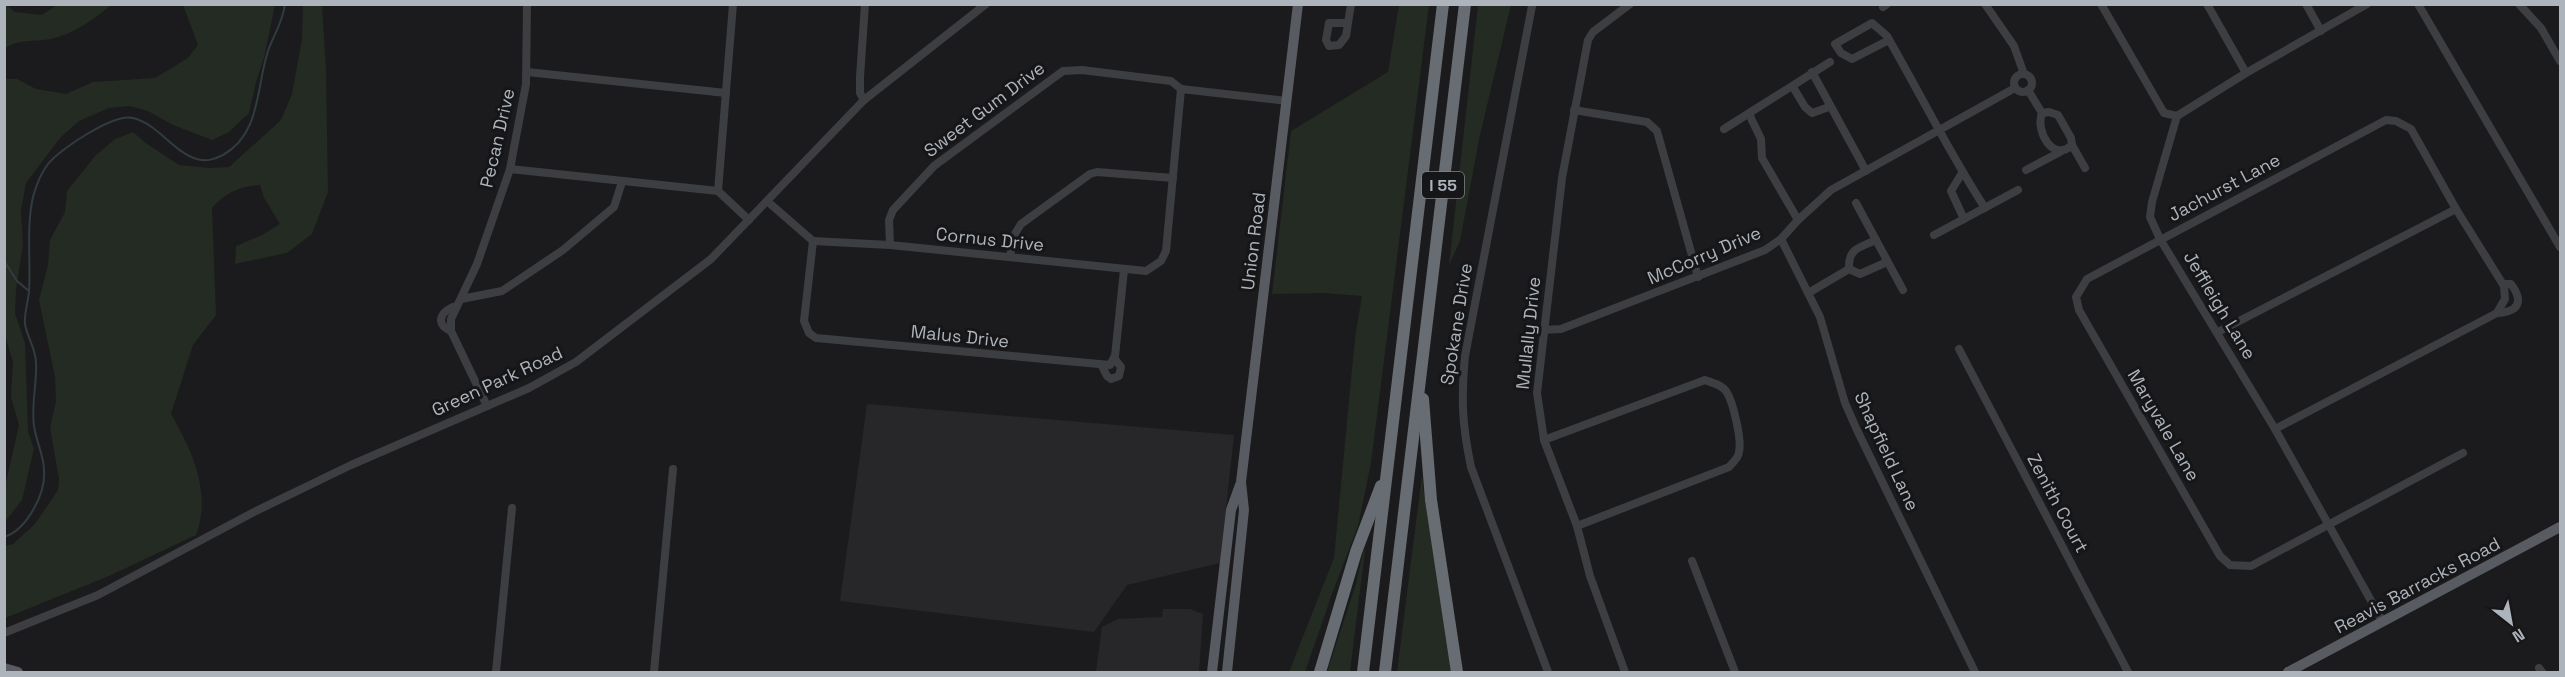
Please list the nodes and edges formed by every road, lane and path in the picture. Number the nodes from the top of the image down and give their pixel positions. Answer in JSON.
{"nodes":[{"id":1,"x":528,"y":4,"type":"edge"},
{"id":2,"x":865,"y":4,"type":"edge"},
{"id":3,"x":986,"y":4,"type":"edge"},
{"id":4,"x":1298,"y":4,"type":"edge"},
{"id":5,"x":1443,"y":4,"type":"edge"},
{"id":6,"x":1465,"y":4,"type":"edge"},
{"id":7,"x":1630,"y":4,"type":"edge"},
{"id":8,"x":1985,"y":4,"type":"edge"},
{"id":9,"x":2101,"y":4,"type":"edge"},
{"id":10,"x":2207,"y":4,"type":"edge"},
{"id":11,"x":2306,"y":4,"type":"edge"},
{"id":12,"x":2367,"y":4,"type":"edge"},
{"id":13,"x":2418,"y":4,"type":"edge"},
{"id":14,"x":2519,"y":4,"type":"edge"},
{"id":15,"x":1348,"y":5,"type":"edge"},
{"id":16,"x":735,"y":6,"type":"edge"},
{"id":17,"x":1532,"y":6,"type":"edge"},
{"id":18,"x":1347,"y":22,"type":"dead end"},
{"id":19,"x":2321,"y":31,"type":"junction"},
{"id":20,"x":1889,"y":40,"type":"junction"},
{"id":21,"x":2560,"y":61,"type":"edge"},
{"id":22,"x":1830,"y":62,"type":"dead end"},
{"id":23,"x":527,"y":72,"type":"junction"},
{"id":24,"x":1812,"y":72,"type":"junction"},
{"id":25,"x":2246,"y":73,"type":"junction"},
{"id":26,"x":2024,"y":74,"type":"junction"},
{"id":27,"x":1793,"y":87,"type":"junction"},
{"id":28,"x":2015,"y":88,"type":"junction"},
{"id":29,"x":1181,"y":90,"type":"junction"},
{"id":30,"x":2028,"y":90,"type":"junction"},
{"id":31,"x":726,"y":93,"type":"junction"},
{"id":32,"x":864,"y":100,"type":"junction"},
{"id":33,"x":1287,"y":101,"type":"junction"},
{"id":34,"x":1829,"y":107,"type":"junction"},
{"id":35,"x":1574,"y":110,"type":"junction"},
{"id":36,"x":2042,"y":113,"type":"junction"},
{"id":37,"x":1749,"y":114,"type":"junction"},
{"id":38,"x":2177,"y":116,"type":"junction"},
{"id":39,"x":1724,"y":129,"type":"dead end"},
{"id":40,"x":1940,"y":130,"type":"junction"},
{"id":41,"x":2072,"y":145,"type":"junction"},
{"id":42,"x":2060,"y":152,"type":"junction"},
{"id":43,"x":2085,"y":168,"type":"dead end"},
{"id":44,"x":510,"y":169,"type":"junction"},
{"id":45,"x":2026,"y":170,"type":"dead end"},
{"id":46,"x":1866,"y":171,"type":"junction"},
{"id":47,"x":1962,"y":173,"type":"junction"},
{"id":48,"x":1173,"y":178,"type":"junction"},
{"id":49,"x":622,"y":182,"type":"junction"},
{"id":50,"x":2018,"y":190,"type":"dead end"},
{"id":51,"x":718,"y":191,"type":"junction"},
{"id":52,"x":767,"y":201,"type":"junction"},
{"id":53,"x":1856,"y":203,"type":"dead end"},
{"id":54,"x":1985,"y":208,"type":"junction"},
{"id":55,"x":2456,"y":209,"type":"junction"},
{"id":56,"x":1964,"y":219,"type":"junction"},
{"id":57,"x":749,"y":220,"type":"junction"},
{"id":58,"x":1798,"y":220,"type":"junction"},
{"id":59,"x":1934,"y":235,"type":"dead end"},
{"id":60,"x":1781,"y":239,"type":"junction"},
{"id":61,"x":2160,"y":239,"type":"junction"},
{"id":62,"x":1876,"y":240,"type":"junction"},
{"id":63,"x":813,"y":241,"type":"junction"},
{"id":64,"x":890,"y":245,"type":"junction"},
{"id":65,"x":2560,"y":247,"type":"edge"},
{"id":66,"x":1010,"y":257,"type":"junction"},
{"id":67,"x":1887,"y":262,"type":"junction"},
{"id":68,"x":1849,"y":269,"type":"junction"},
{"id":69,"x":1124,"y":270,"type":"junction"},
{"id":70,"x":1698,"y":277,"type":"junction"},
{"id":71,"x":2503,"y":284,"type":"junction"},
{"id":72,"x":1903,"y":290,"type":"dead end"},
{"id":73,"x":1810,"y":292,"type":"junction"},
{"id":74,"x":2076,"y":297,"type":"joint"},
{"id":75,"x":459,"y":302,"type":"junction"},
{"id":76,"x":2497,"y":313,"type":"junction"},
{"id":77,"x":1543,"y":330,"type":"junction"},
{"id":78,"x":2218,"y":332,"type":"junction"},
{"id":79,"x":1959,"y":349,"type":"dead end"},
{"id":80,"x":1421,"y":365,"type":"junction"},
{"id":81,"x":487,"y":406,"type":"junction"},
{"id":82,"x":2275,"y":429,"type":"junction"},
{"id":83,"x":1544,"y":440,"type":"junction"},
{"id":84,"x":2463,"y":453,"type":"dead end"},
{"id":85,"x":673,"y":469,"type":"dead end"},
{"id":86,"x":1387,"y":471,"type":"junction"},
{"id":87,"x":1241,"y":482,"type":"junction"},
{"id":88,"x":512,"y":508,"type":"dead end"},
{"id":89,"x":2329,"y":524,"type":"junction"},
{"id":90,"x":1577,"y":526,"type":"junction"},
{"id":91,"x":2560,"y":527,"type":"edge"},
{"id":92,"x":1692,"y":561,"type":"dead end"},
{"id":93,"x":2383,"y":622,"type":"junction"},
{"id":94,"x":4,"y":633,"type":"edge"},
{"id":95,"x":4,"y":668,"type":"edge"},
{"id":96,"x":1320,"y":671,"type":"edge"},
{"id":97,"x":18,"y":672,"type":"edge"},
{"id":98,"x":495,"y":672,"type":"edge"},
{"id":99,"x":654,"y":672,"type":"edge"},
{"id":100,"x":1212,"y":672,"type":"edge"},
{"id":101,"x":1227,"y":672,"type":"edge"},
{"id":102,"x":1363,"y":672,"type":"edge"},
{"id":103,"x":1385,"y":672,"type":"edge"},
{"id":104,"x":1456,"y":672,"type":"edge"},
{"id":105,"x":1548,"y":672,"type":"edge"},
{"id":106,"x":1625,"y":672,"type":"edge"},
{"id":107,"x":1735,"y":672,"type":"edge"},
{"id":108,"x":1975,"y":672,"type":"edge"},
{"id":109,"x":2128,"y":672,"type":"edge"},
{"id":110,"x":2288,"y":672,"type":"edge"}],
"edges":[{"from":1,"to":23,"type":"street","name":"Pecan Drive"},
{"from":2,"to":32,"type":"street"},
{"from":3,"to":32,"type":"street","name":"Green Park Road"},
{"from":4,"to":33,"type":"main road","name":"Union Road"},
{"from":5,"to":86,"type":"highway","number":"I 55"},
{"from":6,"to":80,"type":"highway","number":"I 55"},
{"from":7,"to":35,"type":"street","name":"Mullally Drive"},
{"from":8,"to":26,"type":"street"},
{"from":9,"to":38,"type":"street"},
{"from":10,"to":25,"type":"street"},
{"from":11,"to":19,"type":"street"},
{"from":12,"to":19,"type":"street"},
{"from":13,"to":65,"type":"street"},
{"from":14,"to":21,"type":"street"},
{"from":15,"to":18,"type":"street"},
{"from":16,"to":31,"type":"street"},
{"from":17,"to":105,"type":"street","name":"Spokane Drive"},
{"from":19,"to":25,"type":"street"},
{"from":20,"to":20,"type":"street"},
{"from":20,"to":40,"type":"street"},
{"from":22,"to":24,"type":"street"},
{"from":23,"to":31,"type":"street"},
{"from":23,"to":44,"type":"street","name":"Pecan Drive"},
{"from":24,"to":27,"type":"street"},
{"from":24,"to":34,"type":"street"},
{"from":25,"to":38,"type":"street"},
{"from":26,"to":28,"type":"street"},
{"from":26,"to":30,"type":"street"},
{"from":27,"to":34,"type":"street"},
{"from":27,"to":37,"type":"street"},
{"from":28,"to":30,"type":"street"},
{"from":28,"to":40,"type":"street","name":"McCorry Drive"},
{"from":29,"to":33,"type":"street","name":"Sweet Gum Drive"},
{"from":29,"to":48,"type":"street"},
{"from":29,"to":64,"type":"street","name":"Sweet Gum Drive"},
{"from":30,"to":36,"type":"street"},
{"from":31,"to":51,"type":"street"},
{"from":32,"to":52,"type":"street","name":"Green Park Road"},
{"from":33,"to":87,"type":"main road","name":"Union Road"},
{"from":34,"to":46,"type":"street"},
{"from":35,"to":70,"type":"street"},
{"from":35,"to":77,"type":"street","name":"Mullally Drive"},
{"from":36,"to":41,"type":"street"},
{"from":36,"to":42,"type":"street"},
{"from":37,"to":39,"type":"street"},
{"from":37,"to":58,"type":"street"},
{"from":38,"to":61,"type":"street","name":"Jeffleigh Lane"},
{"from":40,"to":46,"type":"street","name":"McCorry Drive"},
{"from":40,"to":47,"type":"street"},
{"from":41,"to":42,"type":"street"},
{"from":41,"to":43,"type":"street"},
{"from":42,"to":45,"type":"street"},
{"from":44,"to":49,"type":"street"},
{"from":44,"to":75,"type":"street","name":"Pecan Drive"},
{"from":46,"to":58,"type":"street","name":"McCorry Drive"},
{"from":47,"to":54,"type":"street"},
{"from":47,"to":56,"type":"street"},
{"from":48,"to":66,"type":"street"},
{"from":48,"to":69,"type":"street","name":"Cornus Drive"},
{"from":49,"to":51,"type":"street"},
{"from":49,"to":75,"type":"street"},
{"from":50,"to":54,"type":"street"},
{"from":51,"to":57,"type":"street"},
{"from":52,"to":57,"type":"street","name":"Green Park Road"},
{"from":52,"to":63,"type":"street"},
{"from":53,"to":62,"type":"street"},
{"from":54,"to":56,"type":"street"},
{"from":55,"to":61,"type":"street","name":"Jachurst Lane"},
{"from":55,"to":71,"type":"street"},
{"from":55,"to":78,"type":"street"},
{"from":56,"to":59,"type":"street"},
{"from":57,"to":81,"type":"street","name":"Green Park Road"},
{"from":58,"to":60,"type":"street","name":"McCorry Drive"},
{"from":60,"to":70,"type":"street","name":"McCorry Drive"},
{"from":60,"to":73,"type":"street","name":"Shapfield Lane"},
{"from":61,"to":74,"type":"street","name":"Jachurst Lane"},
{"from":61,"to":78,"type":"street","name":"Jeffleigh Lane"},
{"from":62,"to":67,"type":"street"},
{"from":62,"to":68,"type":"street"},
{"from":63,"to":64,"type":"street","name":"Cornus Drive"},
{"from":63,"to":69,"type":"street","name":"Malus Drive"},
{"from":64,"to":66,"type":"street","name":"Cornus Drive"},
{"from":66,"to":69,"type":"street","name":"Cornus Drive"},
{"from":67,"to":68,"type":"street"},
{"from":67,"to":72,"type":"street"},
{"from":68,"to":73,"type":"street"},
{"from":70,"to":77,"type":"street","name":"McCorry Drive"},
{"from":71,"to":76,"type":"street"},
{"from":71,"to":76,"type":"street"},
{"from":73,"to":108,"type":"street","name":"Shapfield Lane"},
{"from":74,"to":89,"type":"street","name":"Maryvale Lane"},
{"from":75,"to":81,"type":"street","name":"Pecan Drive"},
{"from":76,"to":82,"type":"street"},
{"from":77,"to":83,"type":"street","name":"Mullally Drive"},
{"from":78,"to":82,"type":"street","name":"Jeffleigh Lane"},
{"from":79,"to":109,"type":"street","name":"Zenith Court"},
{"from":80,"to":103,"type":"highway","number":"I 55"},
{"from":80,"to":104,"type":"highway"},
{"from":81,"to":94,"type":"street","name":"Green Park Road"},
{"from":82,"to":89,"type":"street","name":"Jeffleigh Lane"},
{"from":83,"to":90,"type":"street","name":"Mullally Drive"},
{"from":83,"to":90,"type":"street"},
{"from":84,"to":89,"type":"street"},
{"from":85,"to":99,"type":"street"},
{"from":86,"to":96,"type":"highway"},
{"from":86,"to":102,"type":"highway","number":"I 55"},
{"from":87,"to":100,"type":"main road","name":"Union Road"},
{"from":87,"to":101,"type":"main road","name":"Union Road"},
{"from":88,"to":98,"type":"street"},
{"from":89,"to":93,"type":"street","name":"Jeffleigh Lane"},
{"from":90,"to":106,"type":"street","name":"Mullally Drive"},
{"from":91,"to":93,"type":"main road","name":"Reavis Barracks Road"},
{"from":92,"to":107,"type":"street"},
{"from":93,"to":110,"type":"main road","name":"Reavis Barracks Road"},
{"from":95,"to":97,"type":"main road"}]}
